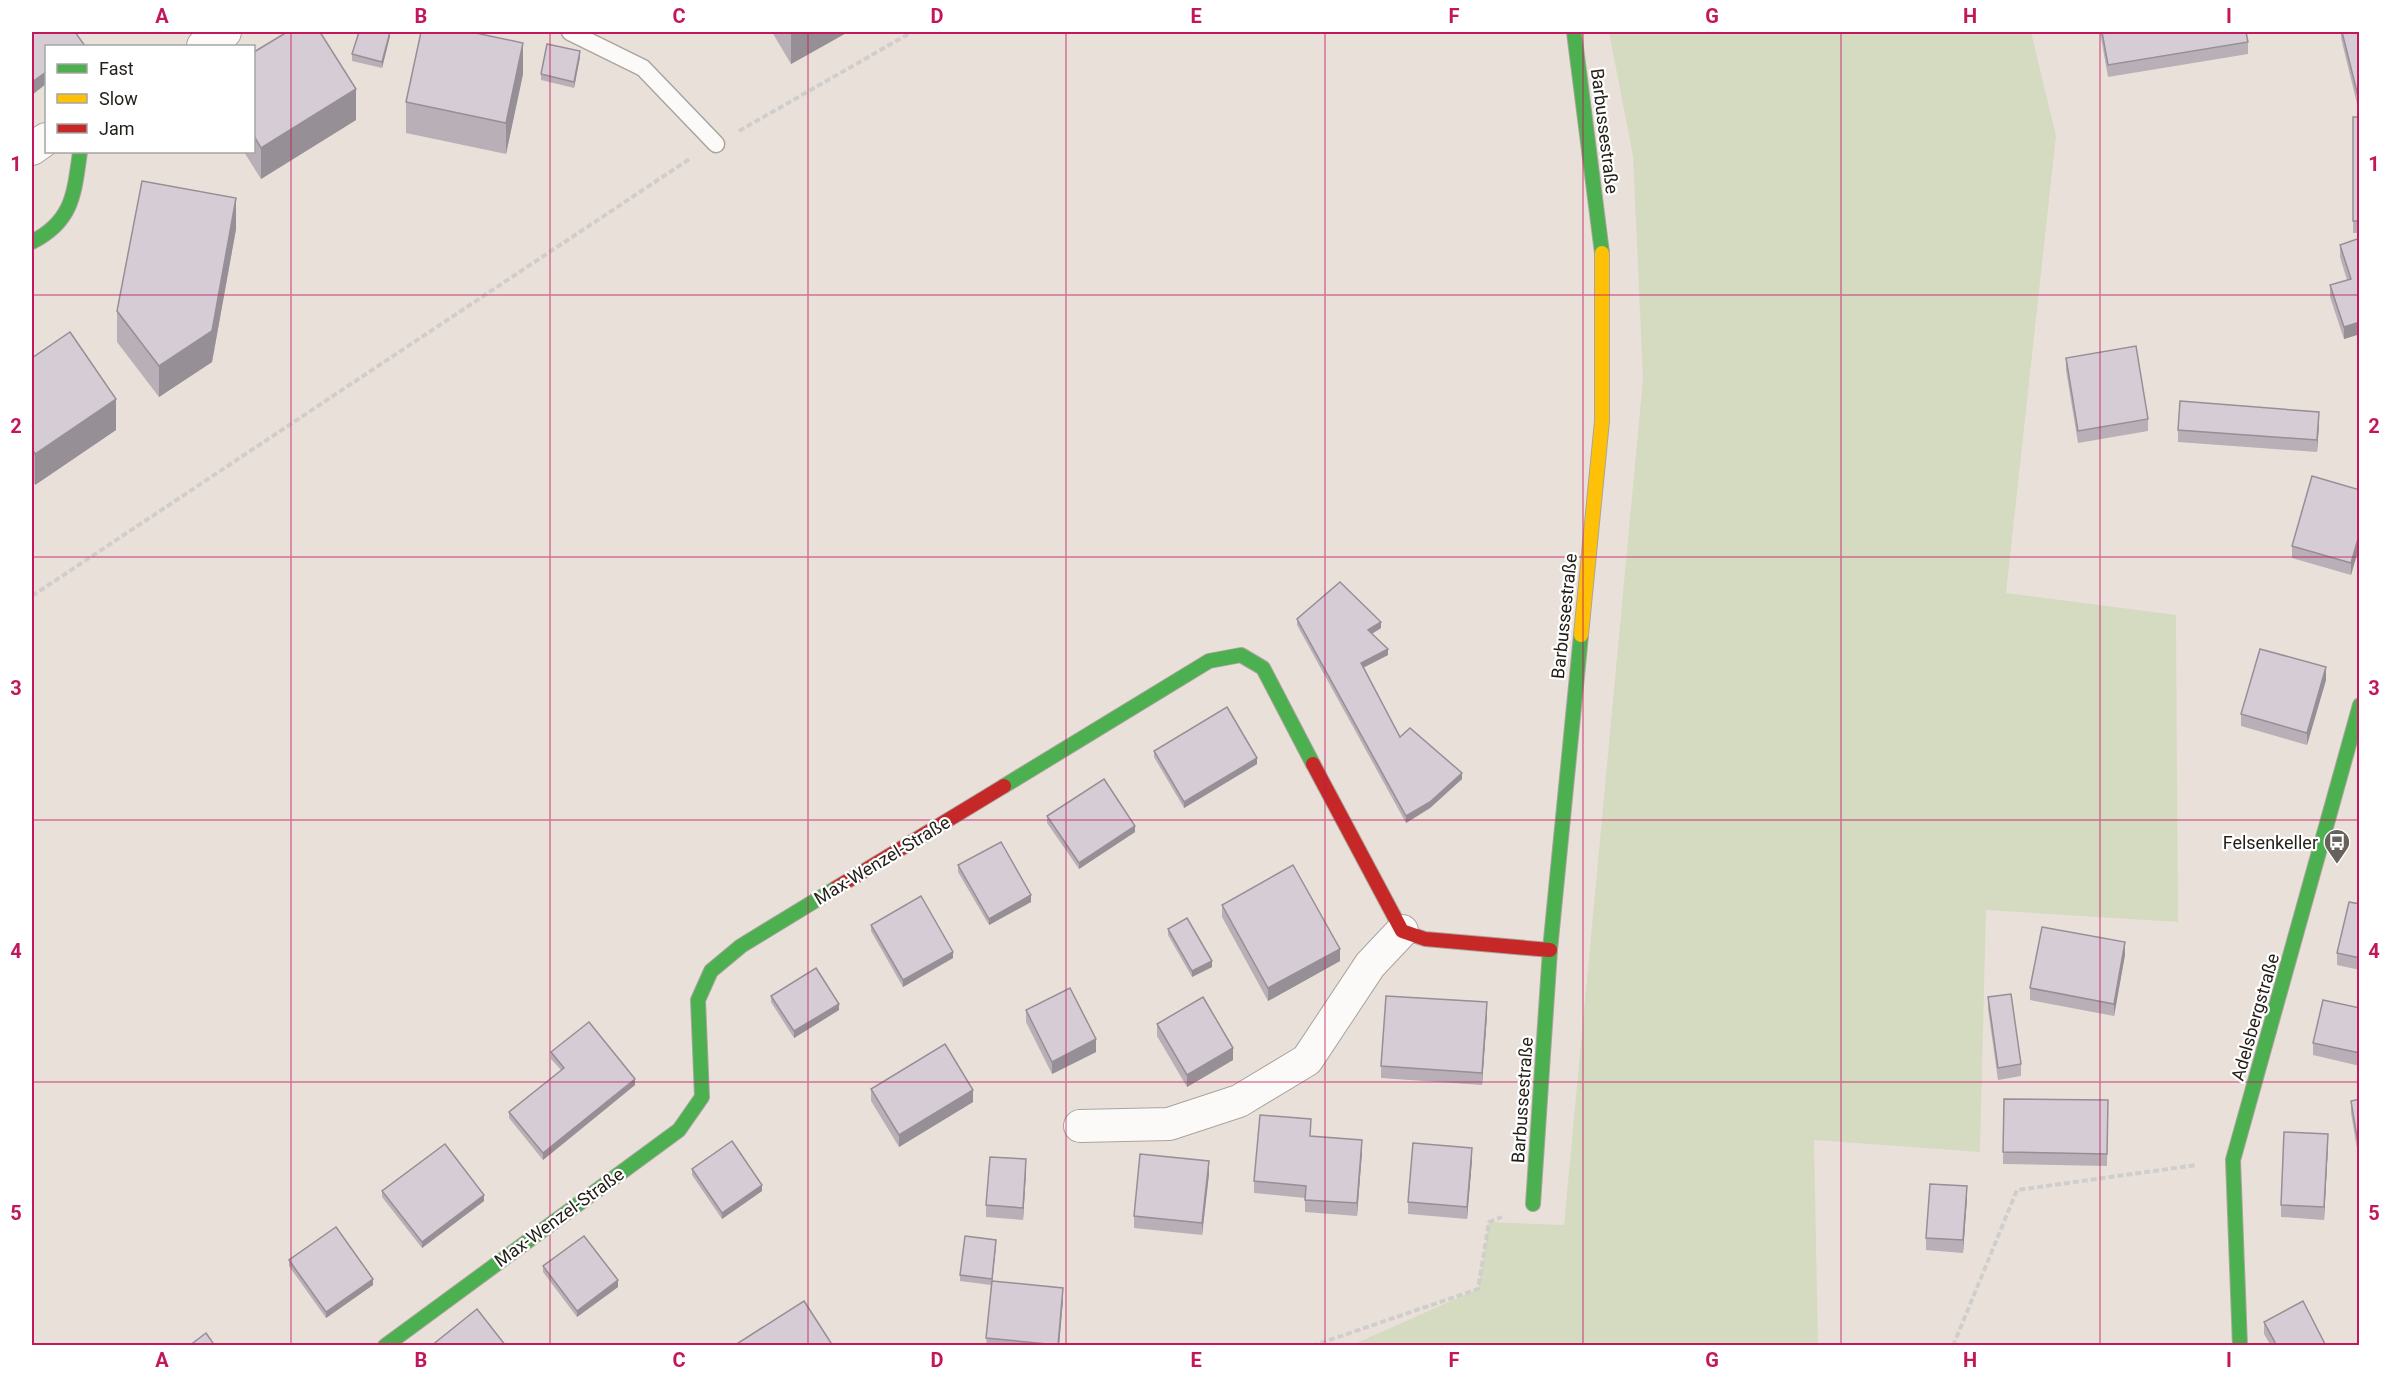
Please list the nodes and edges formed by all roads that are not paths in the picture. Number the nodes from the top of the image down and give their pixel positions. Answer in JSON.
{"nodes":[{"id":1,"x":225,"y":32,"type":"edge"},
{"id":2,"x":570,"y":32,"type":"edge"},
{"id":3,"x":1574,"y":32,"type":"edge"},
{"id":4,"x":205,"y":45,"type":"edge"},
{"id":5,"x":45,"y":140,"type":"edge"},
{"id":6,"x":716,"y":144,"type":"road end"},
{"id":7,"x":32,"y":148,"type":"edge"},
{"id":8,"x":80,"y":153,"type":"edge"},
{"id":9,"x":32,"y":242,"type":"edge"},
{"id":10,"x":2360,"y":705,"type":"edge"},
{"id":11,"x":1402,"y":931,"type":"junction"},
{"id":12,"x":1550,"y":950,"type":"junction"},
{"id":13,"x":1080,"y":1126,"type":"dead end"},
{"id":14,"x":1533,"y":1204,"type":"road end"},
{"id":15,"x":385,"y":1346,"type":"edge"},
{"id":16,"x":2240,"y":1346,"type":"edge"}],
"edges":[{"from":1,"to":4,"type":"street"},
{"from":2,"to":6,"type":"lane"},
{"from":3,"to":12,"type":"street","name":"Barbussestraße"},
{"from":5,"to":7,"type":"street"},
{"from":8,"to":9,"type":"street"},
{"from":10,"to":16,"type":"street","name":"Adelsbergstraße"},
{"from":11,"to":12,"type":"street"},
{"from":11,"to":13,"type":"street"},
{"from":11,"to":15,"type":"street","name":"Max-Wenzel-Straße"},
{"from":12,"to":14,"type":"street","name":"Barbussestraße"}]}
